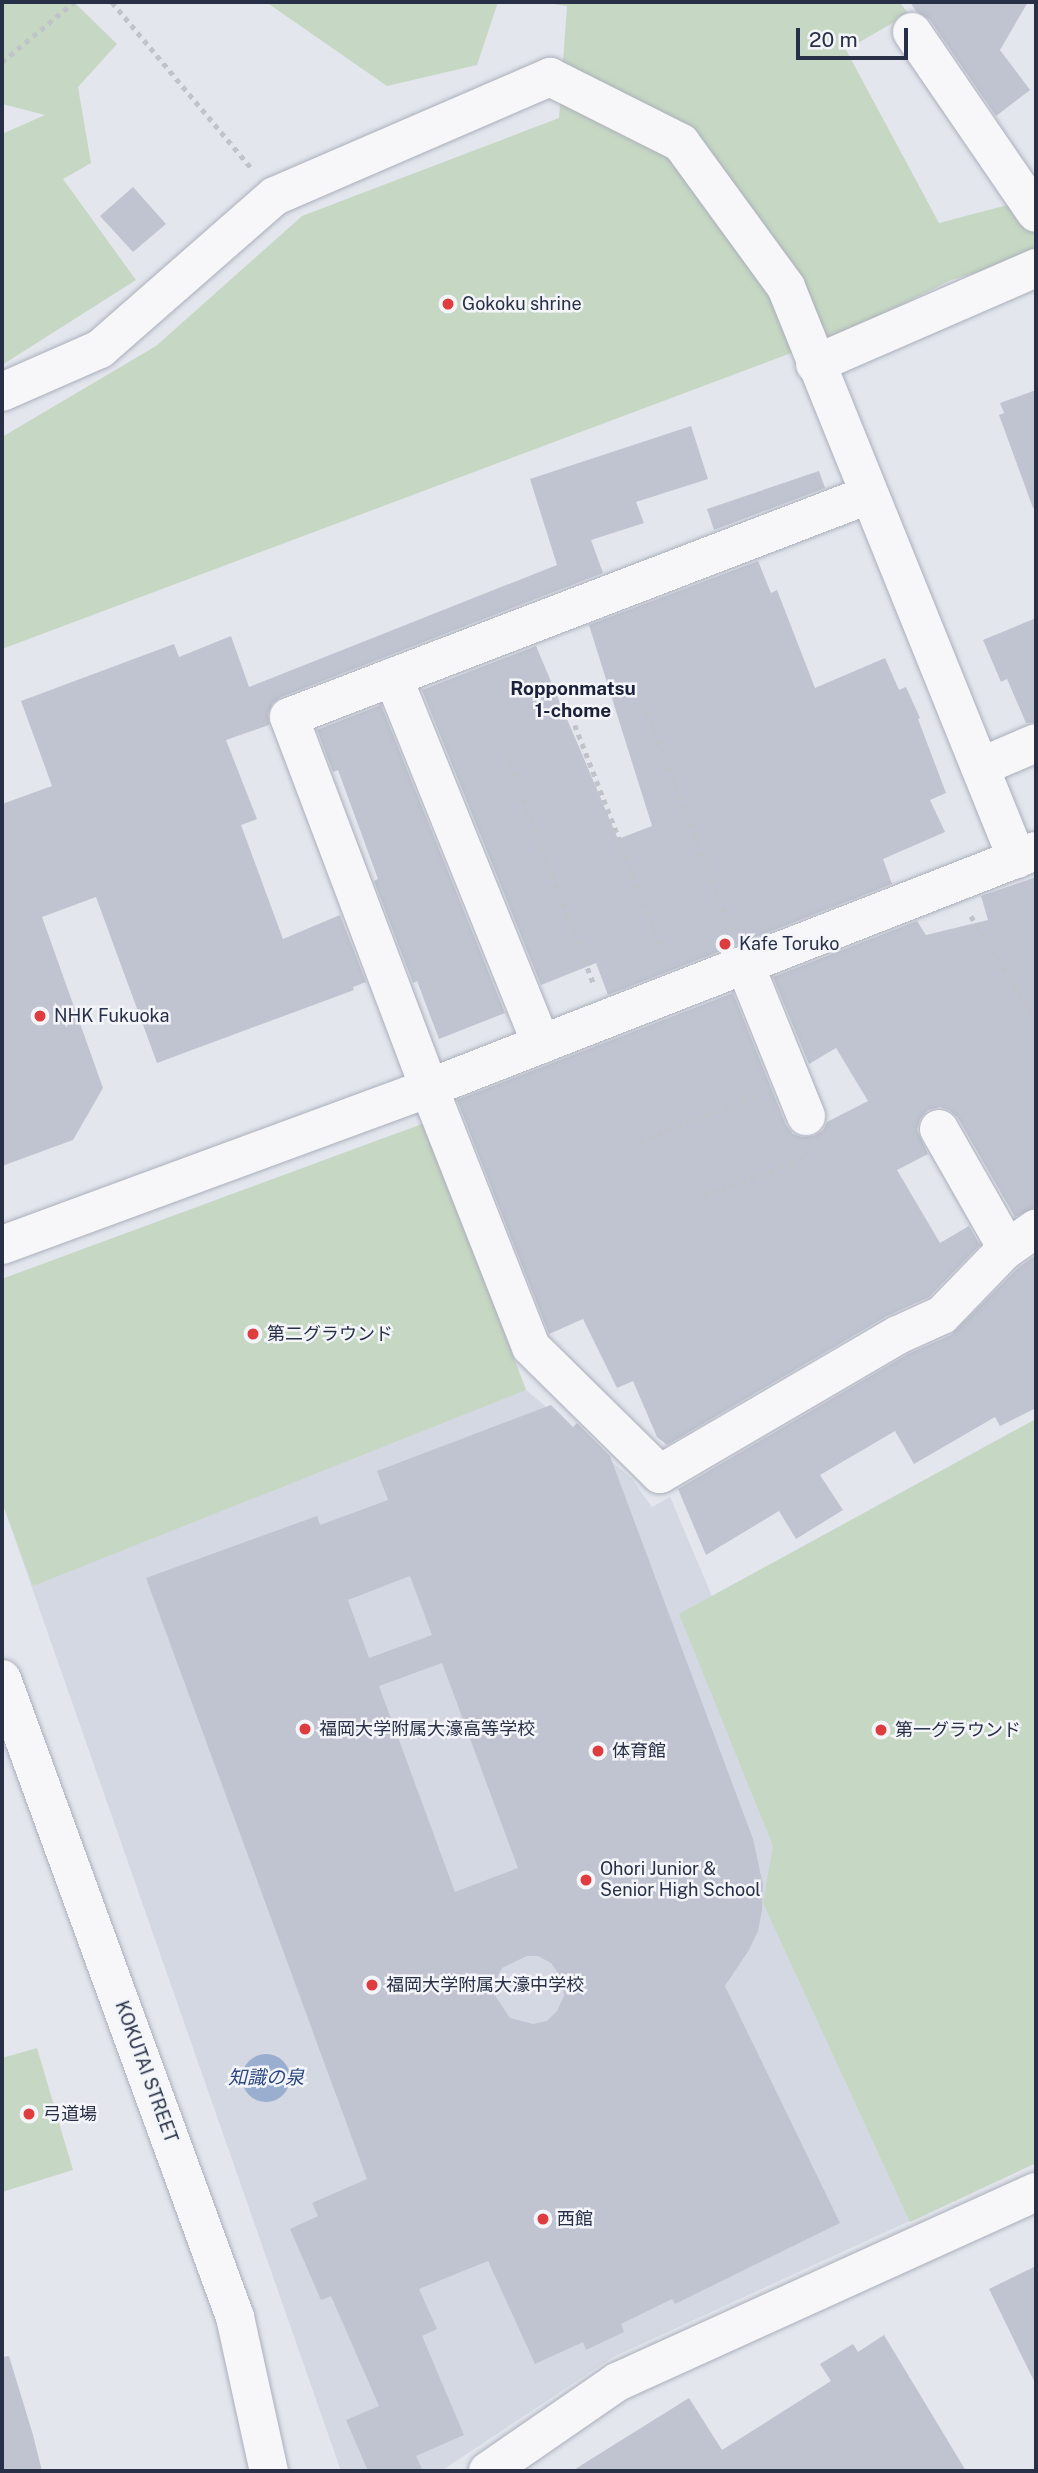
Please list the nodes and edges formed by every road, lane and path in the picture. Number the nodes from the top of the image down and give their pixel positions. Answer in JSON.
{"nodes":[{"id":1,"x":74,"y":2,"type":"edge"},
{"id":2,"x":112,"y":2,"type":"edge"},
{"id":3,"x":912,"y":32,"type":"dead end"},
{"id":4,"x":2,"y":62,"type":"edge"},
{"id":5,"x":275,"y":196,"type":"junction"},
{"id":6,"x":1036,"y":213,"type":"edge"},
{"id":7,"x":1036,"y":268,"type":"edge"},
{"id":8,"x":815,"y":364,"type":"junction"},
{"id":9,"x":2,"y":392,"type":"edge"},
{"id":10,"x":868,"y":495,"type":"junction"},
{"id":11,"x":393,"y":677,"type":"junction"},
{"id":12,"x":643,"y":702,"type":"dead end"},
{"id":13,"x":575,"y":725,"type":"dead end"},
{"id":14,"x":1036,"y":743,"type":"edge"},
{"id":15,"x":506,"y":752,"type":"dead end"},
{"id":16,"x":980,"y":767,"type":"junction"},
{"id":17,"x":1027,"y":855,"type":"edge"},
{"id":18,"x":951,"y":885,"type":"junction"},
{"id":19,"x":745,"y":965,"type":"junction"},
{"id":20,"x":678,"y":991,"type":"junction"},
{"id":21,"x":606,"y":1018,"type":"junction"},
{"id":22,"x":1036,"y":1019,"type":"edge"},
{"id":23,"x":541,"y":1044,"type":"junction"},
{"id":24,"x":429,"y":1087,"type":"junction"},
{"id":25,"x":799,"y":1099,"type":"junction"},
{"id":26,"x":939,"y":1129,"type":"dead end"},
{"id":27,"x":630,"y":1145,"type":"dead end"},
{"id":28,"x":703,"y":1195,"type":"dead end"},
{"id":29,"x":1021,"y":1238,"type":"edge"},
{"id":30,"x":2,"y":1245,"type":"edge"},
{"id":31,"x":2,"y":1679,"type":"edge"},
{"id":32,"x":1036,"y":2192,"type":"edge"},
{"id":33,"x":269,"y":2471,"type":"edge"},
{"id":34,"x":488,"y":2471,"type":"edge"}],
"edges":[{"from":1,"to":4,"type":"path"},
{"from":2,"to":5,"type":"path"},
{"from":3,"to":6,"type":"street"},
{"from":5,"to":8,"type":"street"},
{"from":5,"to":9,"type":"street"},
{"from":7,"to":8,"type":"street"},
{"from":8,"to":10,"type":"street"},
{"from":10,"to":11,"type":"street"},
{"from":10,"to":16,"type":"street"},
{"from":11,"to":23,"type":"street"},
{"from":11,"to":24,"type":"street"},
{"from":12,"to":19,"type":"path"},
{"from":13,"to":20,"type":"path"},
{"from":14,"to":16,"type":"street"},
{"from":15,"to":21,"type":"path"},
{"from":16,"to":17,"type":"street"},
{"from":17,"to":18,"type":"street"},
{"from":18,"to":19,"type":"street"},
{"from":18,"to":22,"type":"path"},
{"from":19,"to":20,"type":"street"},
{"from":19,"to":25,"type":"street"},
{"from":20,"to":21,"type":"street"},
{"from":21,"to":23,"type":"street"},
{"from":23,"to":24,"type":"street"},
{"from":24,"to":29,"type":"street"},
{"from":24,"to":30,"type":"street"},
{"from":25,"to":27,"type":"path"},
{"from":25,"to":28,"type":"path"},
{"from":26,"to":29,"type":"street"},
{"from":31,"to":33,"type":"street","name":"KOKUTAI STREET"},
{"from":32,"to":34,"type":"street"}]}
